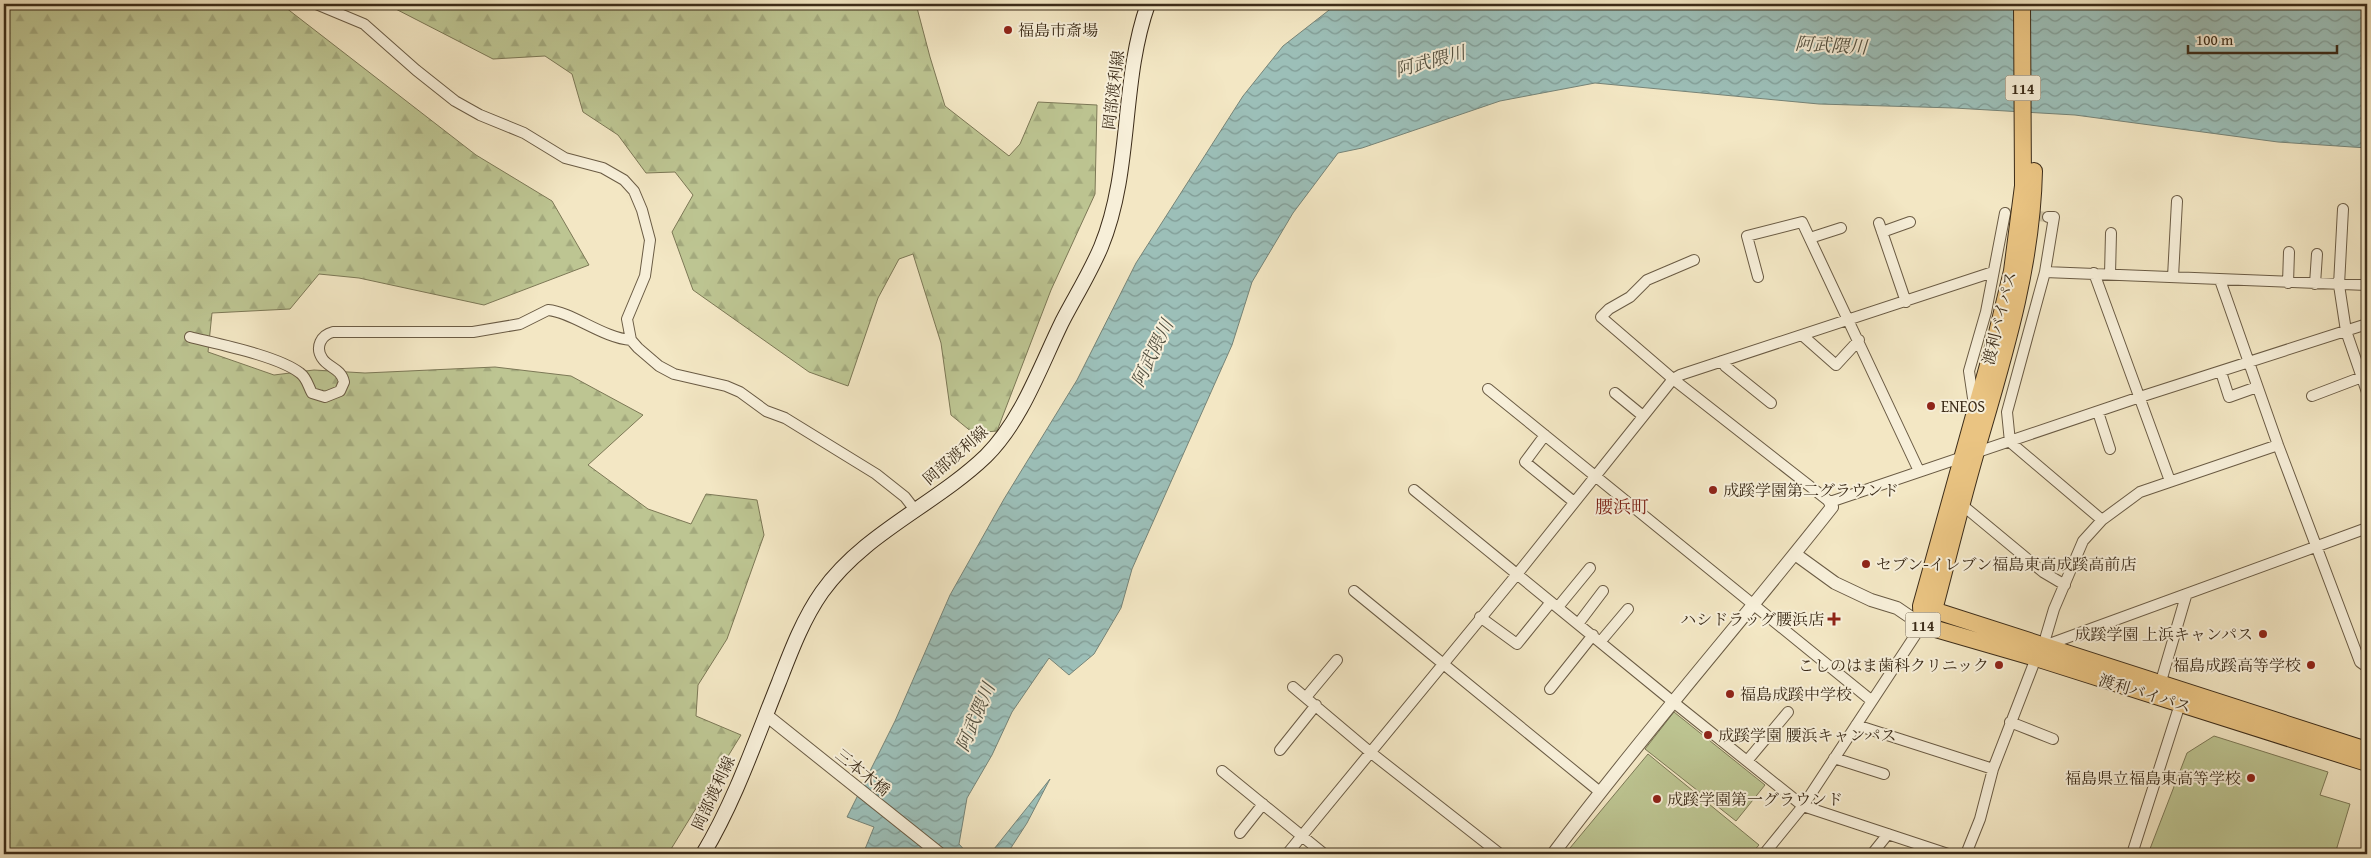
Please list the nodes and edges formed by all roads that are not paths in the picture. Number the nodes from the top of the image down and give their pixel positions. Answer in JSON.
{"nodes":[{"id":1,"x":316,"y":4,"type":"edge"},
{"id":2,"x":1148,"y":4,"type":"edge"},
{"id":3,"x":2022,"y":4,"type":"edge"},
{"id":4,"x":2033,"y":4,"type":"edge"},
{"id":5,"x":2029,"y":172,"type":"junction"},
{"id":6,"x":2177,"y":200,"type":"dead end"},
{"id":7,"x":2343,"y":209,"type":"dead end"},
{"id":8,"x":2005,"y":213,"type":"dead end"},
{"id":9,"x":2048,"y":217,"type":"dead end"},
{"id":10,"x":1910,"y":222,"type":"dead end"},
{"id":11,"x":1841,"y":228,"type":"dead end"},
{"id":12,"x":2111,"y":233,"type":"dead end"},
{"id":13,"x":1810,"y":238,"type":"junction"},
{"id":14,"x":2289,"y":252,"type":"dead end"},
{"id":15,"x":2317,"y":254,"type":"dead end"},
{"id":16,"x":1694,"y":260,"type":"dead end"},
{"id":17,"x":1994,"y":272,"type":"junction"},
{"id":18,"x":2045,"y":272,"type":"junction"},
{"id":19,"x":2094,"y":274,"type":"junction"},
{"id":20,"x":2110,"y":274,"type":"junction"},
{"id":21,"x":1758,"y":277,"type":"dead end"},
{"id":22,"x":2173,"y":277,"type":"junction"},
{"id":23,"x":2220,"y":280,"type":"junction"},
{"id":24,"x":2288,"y":283,"type":"junction"},
{"id":25,"x":2315,"y":284,"type":"junction"},
{"id":26,"x":2339,"y":285,"type":"junction"},
{"id":27,"x":2367,"y":285,"type":"edge"},
{"id":28,"x":1906,"y":302,"type":"junction"},
{"id":29,"x":1850,"y":321,"type":"junction"},
{"id":30,"x":2367,"y":324,"type":"edge"},
{"id":31,"x":2346,"y":331,"type":"junction"},
{"id":32,"x":1802,"y":335,"type":"junction"},
{"id":33,"x":190,"y":338,"type":"dead end"},
{"id":34,"x":631,"y":340,"type":"junction"},
{"id":35,"x":1859,"y":340,"type":"junction"},
{"id":36,"x":1722,"y":361,"type":"junction"},
{"id":37,"x":2249,"y":363,"type":"junction"},
{"id":38,"x":2221,"y":372,"type":"junction"},
{"id":39,"x":2362,"y":377,"type":"junction"},
{"id":40,"x":1673,"y":379,"type":"junction"},
{"id":41,"x":2258,"y":387,"type":"junction"},
{"id":42,"x":1488,"y":389,"type":"dead end"},
{"id":43,"x":2367,"y":392,"type":"edge"},
{"id":44,"x":1615,"y":393,"type":"dead end"},
{"id":45,"x":2312,"y":396,"type":"dead end"},
{"id":46,"x":2140,"y":397,"type":"junction"},
{"id":47,"x":1771,"y":403,"type":"dead end"},
{"id":48,"x":1975,"y":411,"type":"junction"},
{"id":49,"x":2098,"y":412,"type":"junction"},
{"id":50,"x":1643,"y":416,"type":"junction"},
{"id":51,"x":1545,"y":435,"type":"junction"},
{"id":52,"x":2010,"y":442,"type":"junction"},
{"id":53,"x":2278,"y":445,"type":"junction"},
{"id":54,"x":2110,"y":449,"type":"dead end"},
{"id":55,"x":1968,"y":456,"type":"junction"},
{"id":56,"x":1919,"y":471,"type":"junction"},
{"id":57,"x":1596,"y":475,"type":"junction"},
{"id":58,"x":2170,"y":481,"type":"junction"},
{"id":59,"x":1414,"y":490,"type":"dead end"},
{"id":60,"x":1574,"y":502,"type":"junction"},
{"id":61,"x":1830,"y":502,"type":"junction"},
{"id":62,"x":1962,"y":504,"type":"junction"},
{"id":63,"x":915,"y":510,"type":"junction"},
{"id":64,"x":2102,"y":520,"type":"junction"},
{"id":65,"x":2367,"y":528,"type":"edge"},
{"id":66,"x":2316,"y":546,"type":"junction"},
{"id":67,"x":1795,"y":554,"type":"junction"},
{"id":68,"x":1590,"y":568,"type":"dead end"},
{"id":69,"x":1518,"y":573,"type":"junction"},
{"id":70,"x":2065,"y":585,"type":"junction"},
{"id":71,"x":1354,"y":590,"type":"dead end"},
{"id":72,"x":1603,"y":591,"type":"dead end"},
{"id":73,"x":2186,"y":596,"type":"junction"},
{"id":74,"x":1554,"y":605,"type":"junction"},
{"id":75,"x":1753,"y":605,"type":"junction"},
{"id":76,"x":1898,"y":608,"type":"junction"},
{"id":77,"x":1927,"y":608,"type":"junction"},
{"id":78,"x":1628,"y":609,"type":"dead end"},
{"id":79,"x":1480,"y":618,"type":"junction"},
{"id":80,"x":1578,"y":624,"type":"junction"},
{"id":81,"x":1922,"y":624,"type":"junction"},
{"id":82,"x":1597,"y":638,"type":"junction"},
{"id":83,"x":2042,"y":647,"type":"junction"},
{"id":84,"x":2367,"y":653,"type":"edge"},
{"id":85,"x":1337,"y":660,"type":"dead end"},
{"id":86,"x":1443,"y":663,"type":"junction"},
{"id":87,"x":2364,"y":665,"type":"edge"},
{"id":88,"x":1294,"y":687,"type":"dead end"},
{"id":89,"x":1550,"y":689,"type":"dead end"},
{"id":90,"x":2159,"y":690,"type":"junction"},
{"id":91,"x":1306,"y":696,"type":"junction"},
{"id":92,"x":1872,"y":701,"type":"junction"},
{"id":93,"x":1672,"y":702,"type":"junction"},
{"id":94,"x":2180,"y":704,"type":"junction"},
{"id":95,"x":1316,"y":705,"type":"junction"},
{"id":96,"x":1788,"y":712,"type":"dead end"},
{"id":97,"x":766,"y":714,"type":"junction"},
{"id":98,"x":2010,"y":722,"type":"junction"},
{"id":99,"x":1856,"y":725,"type":"junction"},
{"id":100,"x":2053,"y":739,"type":"dead end"},
{"id":101,"x":1280,"y":750,"type":"dead end"},
{"id":102,"x":2367,"y":750,"type":"edge"},
{"id":103,"x":1370,"y":752,"type":"junction"},
{"id":104,"x":1834,"y":758,"type":"junction"},
{"id":105,"x":1747,"y":761,"type":"junction"},
{"id":106,"x":2367,"y":763,"type":"edge"},
{"id":107,"x":1993,"y":769,"type":"junction"},
{"id":108,"x":1222,"y":771,"type":"dead end"},
{"id":109,"x":1884,"y":774,"type":"dead end"},
{"id":110,"x":1600,"y":792,"type":"junction"},
{"id":111,"x":1263,"y":804,"type":"junction"},
{"id":112,"x":1803,"y":806,"type":"junction"},
{"id":113,"x":1240,"y":833,"type":"dead end"},
{"id":114,"x":1888,"y":834,"type":"junction"},
{"id":115,"x":1302,"y":836,"type":"junction"},
{"id":116,"x":703,"y":854,"type":"edge"},
{"id":117,"x":940,"y":854,"type":"edge"},
{"id":118,"x":1287,"y":854,"type":"edge"},
{"id":119,"x":1324,"y":854,"type":"edge"},
{"id":120,"x":1500,"y":854,"type":"edge"},
{"id":121,"x":1554,"y":854,"type":"edge"},
{"id":122,"x":1764,"y":854,"type":"edge"},
{"id":123,"x":1872,"y":854,"type":"edge"},
{"id":124,"x":1948,"y":854,"type":"edge"},
{"id":125,"x":1966,"y":854,"type":"edge"},
{"id":126,"x":2132,"y":854,"type":"edge"}],
"edges":[{"from":1,"to":34,"type":"street"},
{"from":2,"to":63,"type":"main road","name":"岡部渡利線"},
{"from":3,"to":5,"type":"highway","name":"渡利バイパス","number":"114"},
{"from":4,"to":5,"type":"highway","name":"渡利バイパス","number":"114"},
{"from":5,"to":48,"type":"highway","name":"渡利バイパス","number":"114"},
{"from":5,"to":55,"type":"highway","name":"渡利バイパス","number":"114"},
{"from":6,"to":22,"type":"street"},
{"from":7,"to":26,"type":"street"},
{"from":8,"to":17,"type":"street"},
{"from":9,"to":18,"type":"street"},
{"from":10,"to":28,"type":"street"},
{"from":11,"to":13,"type":"street"},
{"from":12,"to":20,"type":"street"},
{"from":13,"to":21,"type":"street"},
{"from":13,"to":29,"type":"street"},
{"from":14,"to":24,"type":"street"},
{"from":15,"to":25,"type":"street"},
{"from":16,"to":40,"type":"street"},
{"from":17,"to":28,"type":"street"},
{"from":17,"to":48,"type":"street"},
{"from":18,"to":19,"type":"street"},
{"from":18,"to":52,"type":"street"},
{"from":19,"to":20,"type":"street"},
{"from":19,"to":46,"type":"street"},
{"from":20,"to":22,"type":"street"},
{"from":22,"to":23,"type":"street"},
{"from":23,"to":24,"type":"street"},
{"from":23,"to":37,"type":"street"},
{"from":24,"to":25,"type":"street"},
{"from":25,"to":26,"type":"street"},
{"from":26,"to":27,"type":"street"},
{"from":26,"to":31,"type":"street"},
{"from":28,"to":29,"type":"street"},
{"from":29,"to":32,"type":"street"},
{"from":29,"to":35,"type":"street"},
{"from":30,"to":31,"type":"street"},
{"from":31,"to":37,"type":"street"},
{"from":31,"to":39,"type":"street"},
{"from":32,"to":35,"type":"street"},
{"from":32,"to":36,"type":"street"},
{"from":33,"to":34,"type":"street"},
{"from":34,"to":63,"type":"street"},
{"from":35,"to":56,"type":"street"},
{"from":36,"to":40,"type":"street"},
{"from":36,"to":47,"type":"street"},
{"from":37,"to":38,"type":"street"},
{"from":37,"to":41,"type":"street"},
{"from":38,"to":41,"type":"street"},
{"from":38,"to":46,"type":"street"},
{"from":39,"to":43,"type":"street"},
{"from":39,"to":45,"type":"street"},
{"from":40,"to":50,"type":"street"},
{"from":40,"to":61,"type":"street"},
{"from":41,"to":53,"type":"street"},
{"from":42,"to":51,"type":"street"},
{"from":44,"to":50,"type":"street"},
{"from":46,"to":49,"type":"street"},
{"from":46,"to":58,"type":"street"},
{"from":48,"to":55,"type":"highway","name":"渡利バイパス","number":"114"},
{"from":49,"to":52,"type":"street"},
{"from":49,"to":54,"type":"street"},
{"from":50,"to":57,"type":"street"},
{"from":51,"to":57,"type":"street"},
{"from":51,"to":60,"type":"street"},
{"from":52,"to":55,"type":"street"},
{"from":52,"to":64,"type":"street"},
{"from":53,"to":58,"type":"street"},
{"from":53,"to":66,"type":"street"},
{"from":55,"to":56,"type":"street"},
{"from":55,"to":62,"type":"highway","name":"渡利バイパス","number":"114"},
{"from":55,"to":77,"type":"highway","name":"渡利バイパス","number":"114"},
{"from":56,"to":61,"type":"street"},
{"from":57,"to":60,"type":"street"},
{"from":57,"to":75,"type":"street"},
{"from":58,"to":64,"type":"street"},
{"from":59,"to":69,"type":"street"},
{"from":60,"to":69,"type":"street"},
{"from":61,"to":67,"type":"street"},
{"from":62,"to":70,"type":"street"},
{"from":62,"to":77,"type":"highway","name":"渡利バイパス","number":"114"},
{"from":63,"to":97,"type":"main road","name":"岡部渡利線"},
{"from":64,"to":70,"type":"street"},
{"from":65,"to":66,"type":"street"},
{"from":66,"to":73,"type":"street"},
{"from":66,"to":87,"type":"street"},
{"from":67,"to":75,"type":"street"},
{"from":67,"to":76,"type":"street"},
{"from":68,"to":74,"type":"street"},
{"from":69,"to":74,"type":"street"},
{"from":69,"to":79,"type":"street"},
{"from":70,"to":83,"type":"street"},
{"from":71,"to":86,"type":"street"},
{"from":72,"to":80,"type":"street"},
{"from":73,"to":83,"type":"street"},
{"from":73,"to":90,"type":"street"},
{"from":74,"to":79,"type":"street"},
{"from":74,"to":80,"type":"street"},
{"from":75,"to":92,"type":"street"},
{"from":75,"to":93,"type":"street"},
{"from":76,"to":77,"type":"street"},
{"from":76,"to":81,"type":"street"},
{"from":77,"to":81,"type":"highway","name":"渡利バイパス","number":"114"},
{"from":77,"to":83,"type":"highway","name":"渡利バイパス","number":"114"},
{"from":78,"to":82,"type":"street"},
{"from":79,"to":86,"type":"street"},
{"from":80,"to":82,"type":"street"},
{"from":81,"to":83,"type":"highway","name":"渡利バイパス","number":"114"},
{"from":81,"to":92,"type":"street"},
{"from":82,"to":89,"type":"street"},
{"from":82,"to":93,"type":"street"},
{"from":83,"to":90,"type":"highway","name":"渡利バイパス","number":"114"},
{"from":83,"to":98,"type":"street"},
{"from":84,"to":87,"type":"street"},
{"from":85,"to":91,"type":"street"},
{"from":86,"to":103,"type":"street"},
{"from":86,"to":110,"type":"street"},
{"from":88,"to":91,"type":"street"},
{"from":90,"to":94,"type":"highway","name":"渡利バイパス","number":"114"},
{"from":90,"to":102,"type":"highway","name":"渡利バイパス","number":"114"},
{"from":91,"to":95,"type":"street"},
{"from":92,"to":99,"type":"street"},
{"from":93,"to":105,"type":"street"},
{"from":93,"to":110,"type":"street"},
{"from":94,"to":106,"type":"highway","name":"渡利バイパス","number":"114"},
{"from":94,"to":126,"type":"street"},
{"from":95,"to":101,"type":"street"},
{"from":95,"to":103,"type":"street"},
{"from":96,"to":105,"type":"street"},
{"from":97,"to":116,"type":"main road","name":"岡部渡利線"},
{"from":97,"to":117,"type":"street","name":"三本木橋"},
{"from":98,"to":100,"type":"street"},
{"from":98,"to":107,"type":"street"},
{"from":99,"to":104,"type":"street"},
{"from":99,"to":107,"type":"street"},
{"from":103,"to":115,"type":"street"},
{"from":103,"to":120,"type":"street"},
{"from":104,"to":109,"type":"street"},
{"from":104,"to":112,"type":"street"},
{"from":105,"to":112,"type":"street"},
{"from":107,"to":125,"type":"street"},
{"from":108,"to":111,"type":"street"},
{"from":110,"to":121,"type":"street"},
{"from":111,"to":113,"type":"street"},
{"from":111,"to":115,"type":"street"},
{"from":112,"to":114,"type":"street"},
{"from":112,"to":122,"type":"street"},
{"from":114,"to":123,"type":"street"},
{"from":114,"to":124,"type":"street"},
{"from":115,"to":118,"type":"street"},
{"from":115,"to":119,"type":"street"}]}
